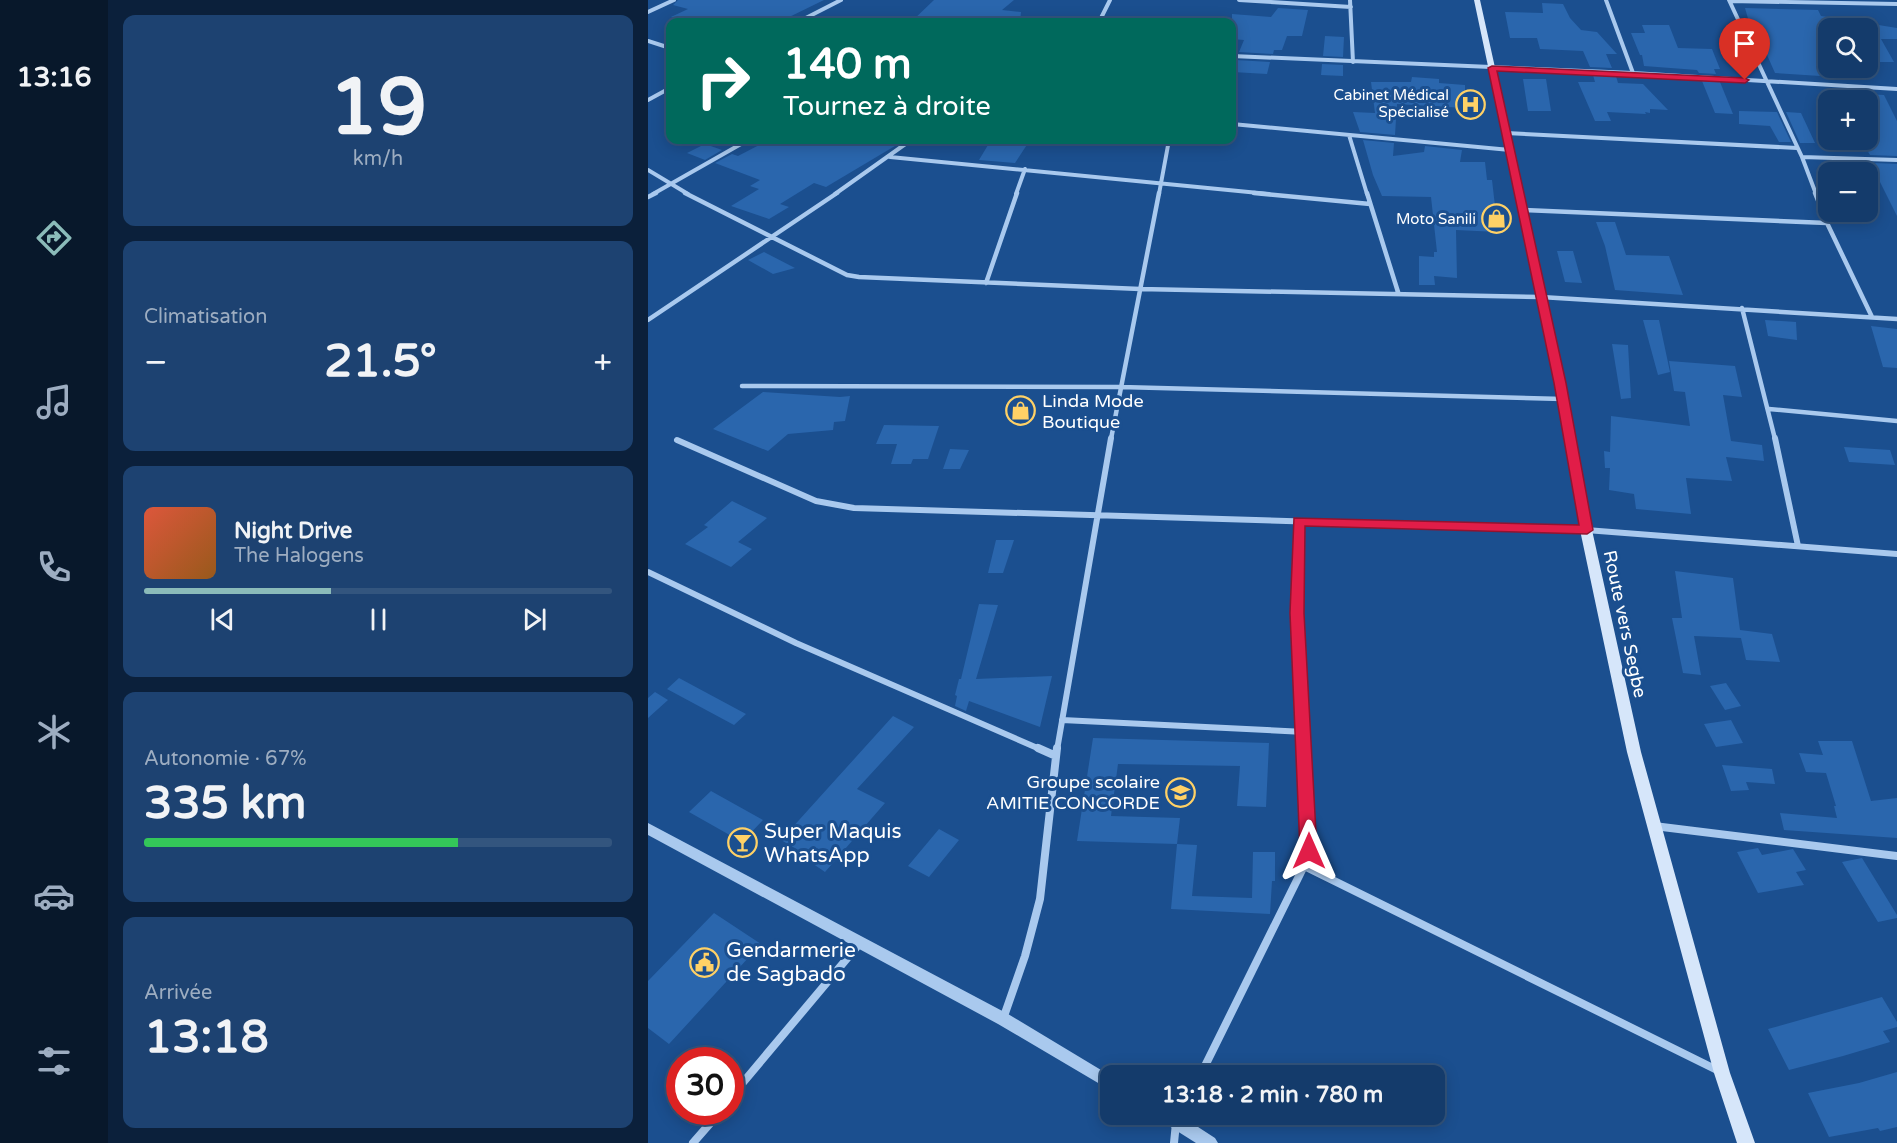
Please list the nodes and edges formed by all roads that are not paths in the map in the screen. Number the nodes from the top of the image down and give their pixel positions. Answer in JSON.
{"nodes":[{"id":1,"x":674,"y":0,"type":"edge"},
{"id":2,"x":841,"y":0,"type":"edge"},
{"id":3,"x":1110,"y":0,"type":"edge"},
{"id":4,"x":1239,"y":0,"type":"edge"},
{"id":5,"x":1350,"y":0,"type":"edge"},
{"id":6,"x":1477,"y":0,"type":"edge"},
{"id":7,"x":1606,"y":0,"type":"edge"},
{"id":8,"x":1730,"y":1,"type":"edge"},
{"id":9,"x":1897,"y":4,"type":"edge"},
{"id":10,"x":1351,"y":7,"type":"junction"},
{"id":11,"x":648,"y":12,"type":"edge"},
{"id":12,"x":806,"y":18,"type":"edge"},
{"id":13,"x":1101,"y":18,"type":"edge"},
{"id":14,"x":648,"y":41,"type":"edge"},
{"id":15,"x":666,"y":47,"type":"edge"},
{"id":16,"x":1236,"y":56,"type":"edge"},
{"id":17,"x":1353,"y":62,"type":"junction"},
{"id":18,"x":1492,"y":68,"type":"junction"},
{"id":19,"x":1634,"y":73,"type":"junction"},
{"id":20,"x":1767,"y":82,"type":"junction"},
{"id":21,"x":666,"y":90,"type":"edge"},
{"id":22,"x":1896,"y":90,"type":"edge"},
{"id":23,"x":648,"y":100,"type":"edge"},
{"id":24,"x":1236,"y":124,"type":"edge"},
{"id":25,"x":1506,"y":133,"type":"junction"},
{"id":26,"x":1348,"y":135,"type":"junction"},
{"id":27,"x":741,"y":144,"type":"edge"},
{"id":28,"x":906,"y":144,"type":"edge"},
{"id":29,"x":1168,"y":144,"type":"edge"},
{"id":30,"x":1797,"y":148,"type":"junction"},
{"id":31,"x":1510,"y":150,"type":"junction"},
{"id":32,"x":890,"y":157,"type":"junction"},
{"id":33,"x":1802,"y":157,"type":"junction"},
{"id":34,"x":1897,"y":160,"type":"edge"},
{"id":35,"x":1025,"y":169,"type":"junction"},
{"id":36,"x":648,"y":170,"type":"edge"},
{"id":37,"x":1161,"y":182,"type":"junction"},
{"id":38,"x":671,"y":184,"type":"junction"},
{"id":39,"x":648,"y":197,"type":"edge"},
{"id":40,"x":1370,"y":204,"type":"junction"},
{"id":41,"x":1522,"y":210,"type":"junction"},
{"id":42,"x":1827,"y":223,"type":"junction"},
{"id":43,"x":771,"y":237,"type":"junction"},
{"id":44,"x":986,"y":283,"type":"junction"},
{"id":45,"x":1140,"y":289,"type":"junction"},
{"id":46,"x":1398,"y":292,"type":"junction"},
{"id":47,"x":1541,"y":297,"type":"junction"},
{"id":48,"x":1742,"y":308,"type":"junction"},
{"id":49,"x":1872,"y":317,"type":"junction"},
{"id":50,"x":1897,"y":319,"type":"edge"},
{"id":51,"x":648,"y":320,"type":"edge"},
{"id":52,"x":742,"y":386,"type":"dead end"},
{"id":53,"x":1121,"y":387,"type":"junction"},
{"id":54,"x":1563,"y":399,"type":"junction"},
{"id":55,"x":1769,"y":409,"type":"junction"},
{"id":56,"x":1897,"y":421,"type":"edge"},
{"id":57,"x":677,"y":440,"type":"dead end"},
{"id":58,"x":1096,"y":516,"type":"junction"},
{"id":59,"x":1299,"y":522,"type":"junction"},
{"id":60,"x":1587,"y":530,"type":"junction"},
{"id":61,"x":1798,"y":546,"type":"junction"},
{"id":62,"x":1897,"y":554,"type":"edge"},
{"id":63,"x":648,"y":572,"type":"edge"},
{"id":64,"x":1062,"y":720,"type":"junction"},
{"id":65,"x":1305,"y":732,"type":"junction"},
{"id":66,"x":1056,"y":756,"type":"junction"},
{"id":67,"x":1653,"y":826,"type":"junction"},
{"id":68,"x":648,"y":829,"type":"edge"},
{"id":69,"x":1897,"y":856,"type":"edge"},
{"id":70,"x":1304,"y":866,"type":"junction"},
{"id":71,"x":860,"y":943,"type":"junction"},
{"id":72,"x":1003,"y":1018,"type":"junction"},
{"id":73,"x":1205,"y":1065,"type":"edge"},
{"id":74,"x":1722,"y":1073,"type":"junction"},
{"id":75,"x":1100,"y":1077,"type":"edge"},
{"id":76,"x":744,"y":1081,"type":"edge"},
{"id":77,"x":709,"y":1125,"type":"edge"},
{"id":78,"x":1177,"y":1125,"type":"edge"},
{"id":79,"x":1186,"y":1125,"type":"edge"},
{"id":80,"x":693,"y":1143,"type":"edge"},
{"id":81,"x":1174,"y":1143,"type":"edge"},
{"id":82,"x":1209,"y":1143,"type":"edge"},
{"id":83,"x":1746,"y":1143,"type":"edge"}],
"edges":[{"from":1,"to":11,"type":"street"},
{"from":2,"to":12,"type":"street"},
{"from":3,"to":13,"type":"street"},
{"from":4,"to":10,"type":"street"},
{"from":5,"to":10,"type":"street"},
{"from":6,"to":18,"type":"main road","name":"Route vers Segbe"},
{"from":7,"to":19,"type":"street"},
{"from":8,"to":9,"type":"street"},
{"from":8,"to":20,"type":"street"},
{"from":10,"to":17,"type":"street"},
{"from":14,"to":15,"type":"street"},
{"from":16,"to":17,"type":"street"},
{"from":17,"to":18,"type":"street"},
{"from":18,"to":19,"type":"street"},
{"from":18,"to":25,"type":"main road","name":"Route vers Segbe"},
{"from":19,"to":20,"type":"street"},
{"from":20,"to":22,"type":"street"},
{"from":20,"to":30,"type":"street"},
{"from":21,"to":23,"type":"street"},
{"from":24,"to":26,"type":"street"},
{"from":25,"to":30,"type":"street"},
{"from":25,"to":31,"type":"main road","name":"Route vers Segbe"},
{"from":26,"to":31,"type":"street"},
{"from":26,"to":40,"type":"street"},
{"from":27,"to":38,"type":"street"},
{"from":28,"to":32,"type":"street"},
{"from":29,"to":37,"type":"street"},
{"from":30,"to":33,"type":"street"},
{"from":31,"to":41,"type":"main road","name":"Route vers Segbe"},
{"from":32,"to":35,"type":"street"},
{"from":32,"to":43,"type":"street"},
{"from":33,"to":34,"type":"street"},
{"from":33,"to":42,"type":"street"},
{"from":35,"to":37,"type":"street"},
{"from":35,"to":44,"type":"street"},
{"from":36,"to":38,"type":"street"},
{"from":37,"to":40,"type":"street"},
{"from":37,"to":45,"type":"street"},
{"from":38,"to":39,"type":"street"},
{"from":38,"to":43,"type":"street"},
{"from":40,"to":46,"type":"street"},
{"from":41,"to":42,"type":"street"},
{"from":41,"to":47,"type":"main road","name":"Route vers Segbe"},
{"from":42,"to":49,"type":"street"},
{"from":43,"to":44,"type":"street"},
{"from":43,"to":51,"type":"street"},
{"from":44,"to":45,"type":"street"},
{"from":45,"to":46,"type":"street"},
{"from":45,"to":53,"type":"street"},
{"from":46,"to":47,"type":"street"},
{"from":47,"to":48,"type":"street"},
{"from":47,"to":54,"type":"main road","name":"Route vers Segbe"},
{"from":48,"to":49,"type":"street"},
{"from":48,"to":55,"type":"street"},
{"from":49,"to":50,"type":"street"},
{"from":52,"to":53,"type":"street"},
{"from":53,"to":54,"type":"street"},
{"from":53,"to":58,"type":"street"},
{"from":54,"to":60,"type":"main road","name":"Route vers Segbe"},
{"from":55,"to":56,"type":"street"},
{"from":55,"to":61,"type":"street"},
{"from":57,"to":58,"type":"street"},
{"from":58,"to":59,"type":"street"},
{"from":58,"to":64,"type":"street"},
{"from":59,"to":60,"type":"street"},
{"from":59,"to":65,"type":"street"},
{"from":60,"to":61,"type":"street"},
{"from":60,"to":67,"type":"main road","name":"Route vers Segbe"},
{"from":61,"to":62,"type":"street"},
{"from":63,"to":66,"type":"street"},
{"from":64,"to":65,"type":"street"},
{"from":64,"to":66,"type":"street"},
{"from":65,"to":70,"type":"street"},
{"from":66,"to":72,"type":"street"},
{"from":67,"to":69,"type":"street"},
{"from":67,"to":74,"type":"main road","name":"Route vers Segbe"},
{"from":68,"to":71,"type":"street"},
{"from":70,"to":73,"type":"street"},
{"from":70,"to":74,"type":"street"},
{"from":71,"to":72,"type":"street"},
{"from":71,"to":76,"type":"street"},
{"from":72,"to":75,"type":"street"},
{"from":74,"to":83,"type":"main road","name":"Route vers Segbe"},
{"from":77,"to":80,"type":"street"},
{"from":78,"to":81,"type":"street"},
{"from":79,"to":82,"type":"street"}]}
